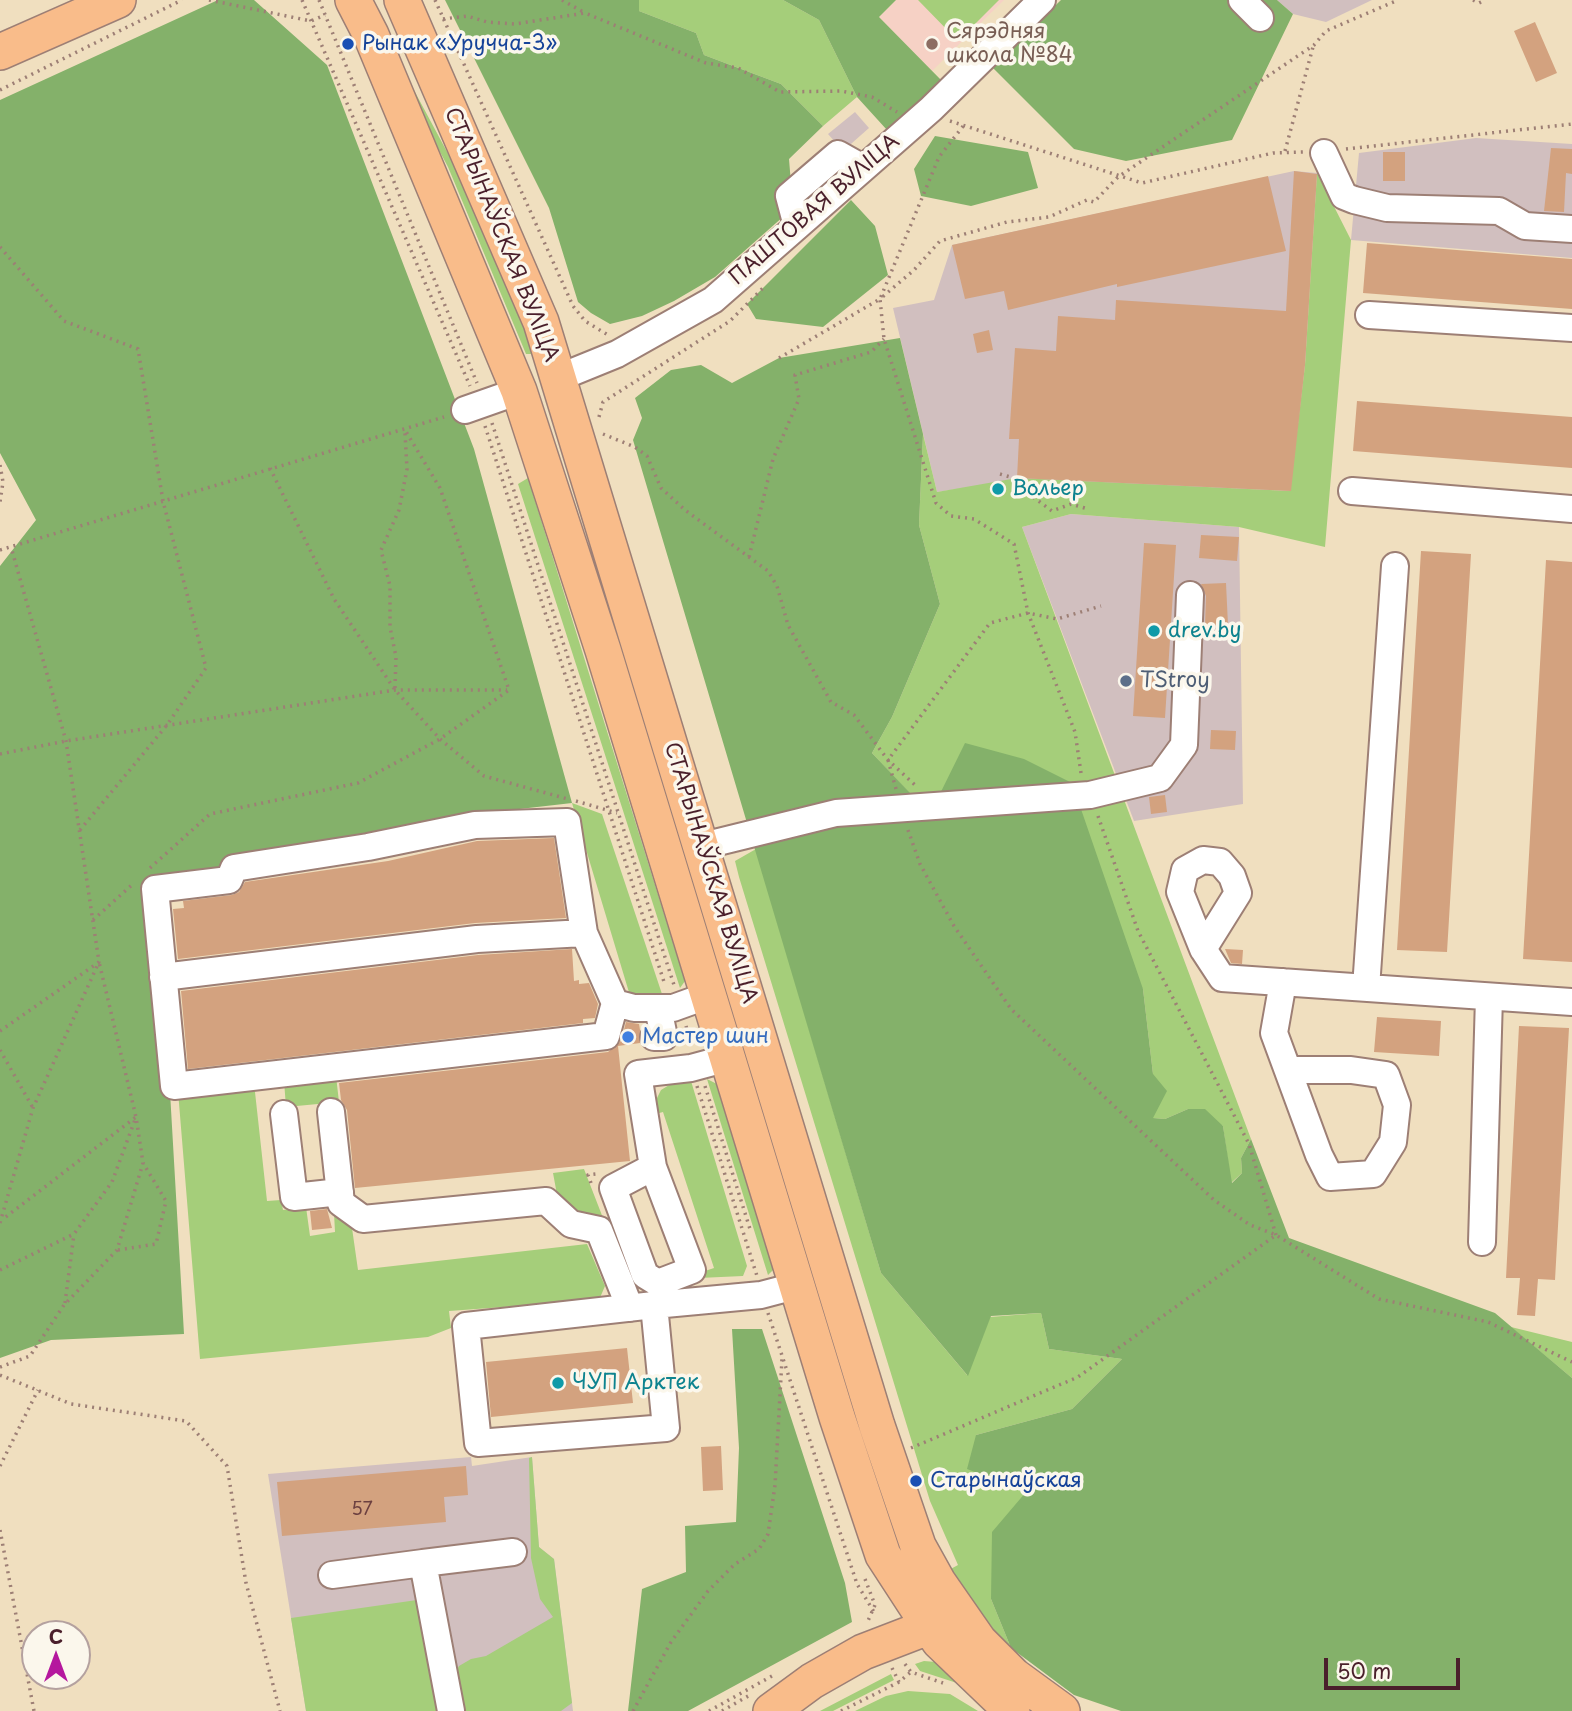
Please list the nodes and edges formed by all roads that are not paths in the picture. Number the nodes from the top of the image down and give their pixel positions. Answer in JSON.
{"nodes":[{"id":1,"x":118,"y":0,"type":"edge"},
{"id":2,"x":402,"y":0,"type":"edge"},
{"id":3,"x":1042,"y":0,"type":"edge"},
{"id":4,"x":339,"y":8,"type":"edge"},
{"id":5,"x":0,"y":52,"type":"edge"},
{"id":6,"x":1324,"y":153,"type":"road end"},
{"id":7,"x":1572,"y":229,"type":"edge"},
{"id":8,"x":1369,"y":315,"type":"dead end"},
{"id":9,"x":1572,"y":328,"type":"edge"},
{"id":10,"x":558,"y":378,"type":"junction"},
{"id":11,"x":519,"y":391,"type":"junction"},
{"id":12,"x":476,"y":406,"type":"road end"},
{"id":13,"x":1352,"y":491,"type":"dead end"},
{"id":14,"x":1572,"y":509,"type":"edge"},
{"id":15,"x":1395,"y":566,"type":"dead end"},
{"id":16,"x":1190,"y":595,"type":"dead end"},
{"id":17,"x":702,"y":846,"type":"junction"},
{"id":18,"x":583,"y":933,"type":"junction"},
{"id":19,"x":1203,"y":949,"type":"dead end"},
{"id":20,"x":163,"y":977,"type":"junction"},
{"id":21,"x":1283,"y":982,"type":"junction"},
{"id":22,"x":1366,"y":988,"type":"junction"},
{"id":23,"x":1489,"y":997,"type":"junction"},
{"id":24,"x":1572,"y":1002,"type":"edge"},
{"id":25,"x":614,"y":1003,"type":"junction"},
{"id":26,"x":680,"y":1004,"type":"junction"},
{"id":27,"x":654,"y":1037,"type":"dead end"},
{"id":28,"x":706,"y":1064,"type":"junction"},
{"id":29,"x":1287,"y":1070,"type":"junction"},
{"id":30,"x":331,"y":1112,"type":"dead end"},
{"id":31,"x":284,"y":1114,"type":"dead end"},
{"id":32,"x":653,"y":1167,"type":"dead end"},
{"id":33,"x":340,"y":1192,"type":"junction"},
{"id":34,"x":1482,"y":1242,"type":"dead end"},
{"id":35,"x":799,"y":1285,"type":"junction"},
{"id":36,"x":642,"y":1307,"type":"junction"},
{"id":37,"x":513,"y":1552,"type":"dead end"},
{"id":38,"x":872,"y":1561,"type":"junction"},
{"id":39,"x":423,"y":1563,"type":"junction"},
{"id":40,"x":332,"y":1575,"type":"dead end"},
{"id":41,"x":938,"y":1582,"type":"junction"},
{"id":42,"x":928,"y":1627,"type":"junction"},
{"id":43,"x":885,"y":1644,"type":"junction"},
{"id":44,"x":973,"y":1654,"type":"junction"},
{"id":45,"x":451,"y":1711,"type":"edge"},
{"id":46,"x":772,"y":1711,"type":"edge"},
{"id":47,"x":803,"y":1711,"type":"edge"},
{"id":48,"x":1012,"y":1711,"type":"edge"},
{"id":49,"x":1062,"y":1711,"type":"edge"}],
"edges":[{"from":1,"to":5,"type":"main road"},
{"from":2,"to":10,"type":"main road","name":"СТАРЫНАЎСКАЯ ВУЛІЦА"},
{"from":3,"to":10,"type":"street","name":"ПАШТОВАЯ ВУЛІЦА"},
{"from":4,"to":11,"type":"main road","name":"СТАРЫНАЎСКАЯ ВУЛІЦА"},
{"from":6,"to":7,"type":"street"},
{"from":8,"to":9,"type":"street"},
{"from":10,"to":11,"type":"main road"},
{"from":10,"to":17,"type":"main road","name":"СТАРЫНАЎСКАЯ ВУЛІЦА"},
{"from":11,"to":12,"type":"street"},
{"from":11,"to":26,"type":"main road","name":"СТАРЫНАЎСКАЯ ВУЛІЦА"},
{"from":13,"to":14,"type":"street"},
{"from":15,"to":22,"type":"street"},
{"from":16,"to":17,"type":"street"},
{"from":17,"to":41,"type":"main road","name":"СТАРЫНАЎСКАЯ ВУЛІЦА"},
{"from":18,"to":20,"type":"street"},
{"from":18,"to":20,"type":"street"},
{"from":18,"to":25,"type":"street"},
{"from":19,"to":21,"type":"street"},
{"from":20,"to":25,"type":"street"},
{"from":21,"to":22,"type":"street"},
{"from":21,"to":29,"type":"street"},
{"from":22,"to":23,"type":"street"},
{"from":23,"to":24,"type":"street"},
{"from":23,"to":34,"type":"street"},
{"from":25,"to":26,"type":"street"},
{"from":26,"to":27,"type":"street"},
{"from":26,"to":28,"type":"main road","name":"СТАРЫНАЎСКАЯ ВУЛІЦА"},
{"from":28,"to":32,"type":"street"},
{"from":28,"to":35,"type":"main road","name":"СТАРЫНАЎСКАЯ ВУЛІЦА"},
{"from":29,"to":29,"type":"street"},
{"from":30,"to":33,"type":"street"},
{"from":31,"to":33,"type":"street"},
{"from":33,"to":36,"type":"street"},
{"from":35,"to":36,"type":"street"},
{"from":35,"to":38,"type":"main road","name":"СТАРЫНАЎСКАЯ ВУЛІЦА"},
{"from":36,"to":36,"type":"street"},
{"from":37,"to":39,"type":"street"},
{"from":38,"to":42,"type":"main road","name":"СТАРЫНАЎСКАЯ ВУЛІЦА"},
{"from":38,"to":43,"type":"main road"},
{"from":39,"to":40,"type":"street"},
{"from":39,"to":45,"type":"street"},
{"from":41,"to":42,"type":"main road"},
{"from":41,"to":44,"type":"main road","name":"СТАРЫНАЎСКАЯ ВУЛІЦА"},
{"from":42,"to":43,"type":"main road"},
{"from":42,"to":44,"type":"main road"},
{"from":43,"to":44,"type":"main road"},
{"from":43,"to":46,"type":"main road"},
{"from":43,"to":47,"type":"main road"},
{"from":44,"to":48,"type":"main road","name":"СТАРЫНАЎСКАЯ ВУЛІЦА"},
{"from":44,"to":49,"type":"main road","name":"СТАРЫНАЎСКАЯ ВУЛІЦА"}]}
